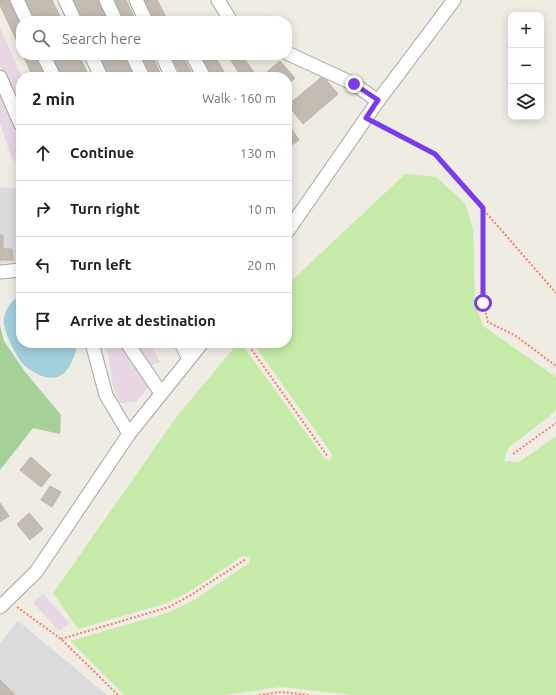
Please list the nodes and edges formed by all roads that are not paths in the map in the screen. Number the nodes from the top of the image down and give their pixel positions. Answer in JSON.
{"nodes":[{"id":1,"x":17,"y":0,"type":"edge"},
{"id":2,"x":65,"y":0,"type":"edge"},
{"id":3,"x":106,"y":0,"type":"edge"},
{"id":4,"x":136,"y":0,"type":"edge"},
{"id":5,"x":218,"y":0,"type":"edge"},
{"id":6,"x":454,"y":0,"type":"edge"},
{"id":7,"x":25,"y":16,"type":"edge"},
{"id":8,"x":73,"y":16,"type":"edge"},
{"id":9,"x":114,"y":16,"type":"edge"},
{"id":10,"x":144,"y":16,"type":"edge"},
{"id":11,"x":228,"y":16,"type":"edge"},
{"id":12,"x":292,"y":55,"type":"edge"},
{"id":13,"x":46,"y":60,"type":"edge"},
{"id":14,"x":93,"y":60,"type":"edge"},
{"id":15,"x":134,"y":60,"type":"edge"},
{"id":16,"x":164,"y":60,"type":"edge"},
{"id":17,"x":195,"y":60,"type":"edge"},
{"id":18,"x":52,"y":72,"type":"edge"},
{"id":19,"x":99,"y":72,"type":"edge"},
{"id":20,"x":140,"y":72,"type":"edge"},
{"id":21,"x":170,"y":72,"type":"edge"},
{"id":22,"x":201,"y":72,"type":"edge"},
{"id":23,"x":0,"y":78,"type":"edge"},
{"id":24,"x":378,"y":100,"type":"junction"},
{"id":25,"x":16,"y":114,"type":"edge"},
{"id":26,"x":292,"y":220,"type":"edge"},
{"id":27,"x":16,"y":270,"type":"edge"},
{"id":28,"x":0,"y":272,"type":"edge"},
{"id":29,"x":93,"y":348,"type":"edge"},
{"id":30,"x":130,"y":348,"type":"edge"},
{"id":31,"x":184,"y":348,"type":"edge"},
{"id":32,"x":198,"y":348,"type":"edge"},
{"id":33,"x":189,"y":359,"type":"junction"},
{"id":34,"x":161,"y":393,"type":"junction"},
{"id":35,"x":129,"y":434,"type":"junction"},
{"id":36,"x":4,"y":604,"type":"edge"}],
"edges":[{"from":1,"to":7,"type":"street"},
{"from":2,"to":8,"type":"street"},
{"from":3,"to":9,"type":"street"},
{"from":4,"to":10,"type":"street"},
{"from":5,"to":11,"type":"street"},
{"from":6,"to":24,"type":"street"},
{"from":12,"to":24,"type":"street"},
{"from":13,"to":18,"type":"street"},
{"from":14,"to":19,"type":"street"},
{"from":15,"to":20,"type":"street"},
{"from":16,"to":21,"type":"street"},
{"from":17,"to":22,"type":"street"},
{"from":23,"to":25,"type":"street"},
{"from":24,"to":26,"type":"street"},
{"from":27,"to":28,"type":"street"},
{"from":29,"to":35,"type":"street"},
{"from":30,"to":34,"type":"street"},
{"from":31,"to":33,"type":"street"},
{"from":32,"to":33,"type":"street"},
{"from":33,"to":34,"type":"street"},
{"from":34,"to":35,"type":"street"},
{"from":35,"to":36,"type":"street"}]}
